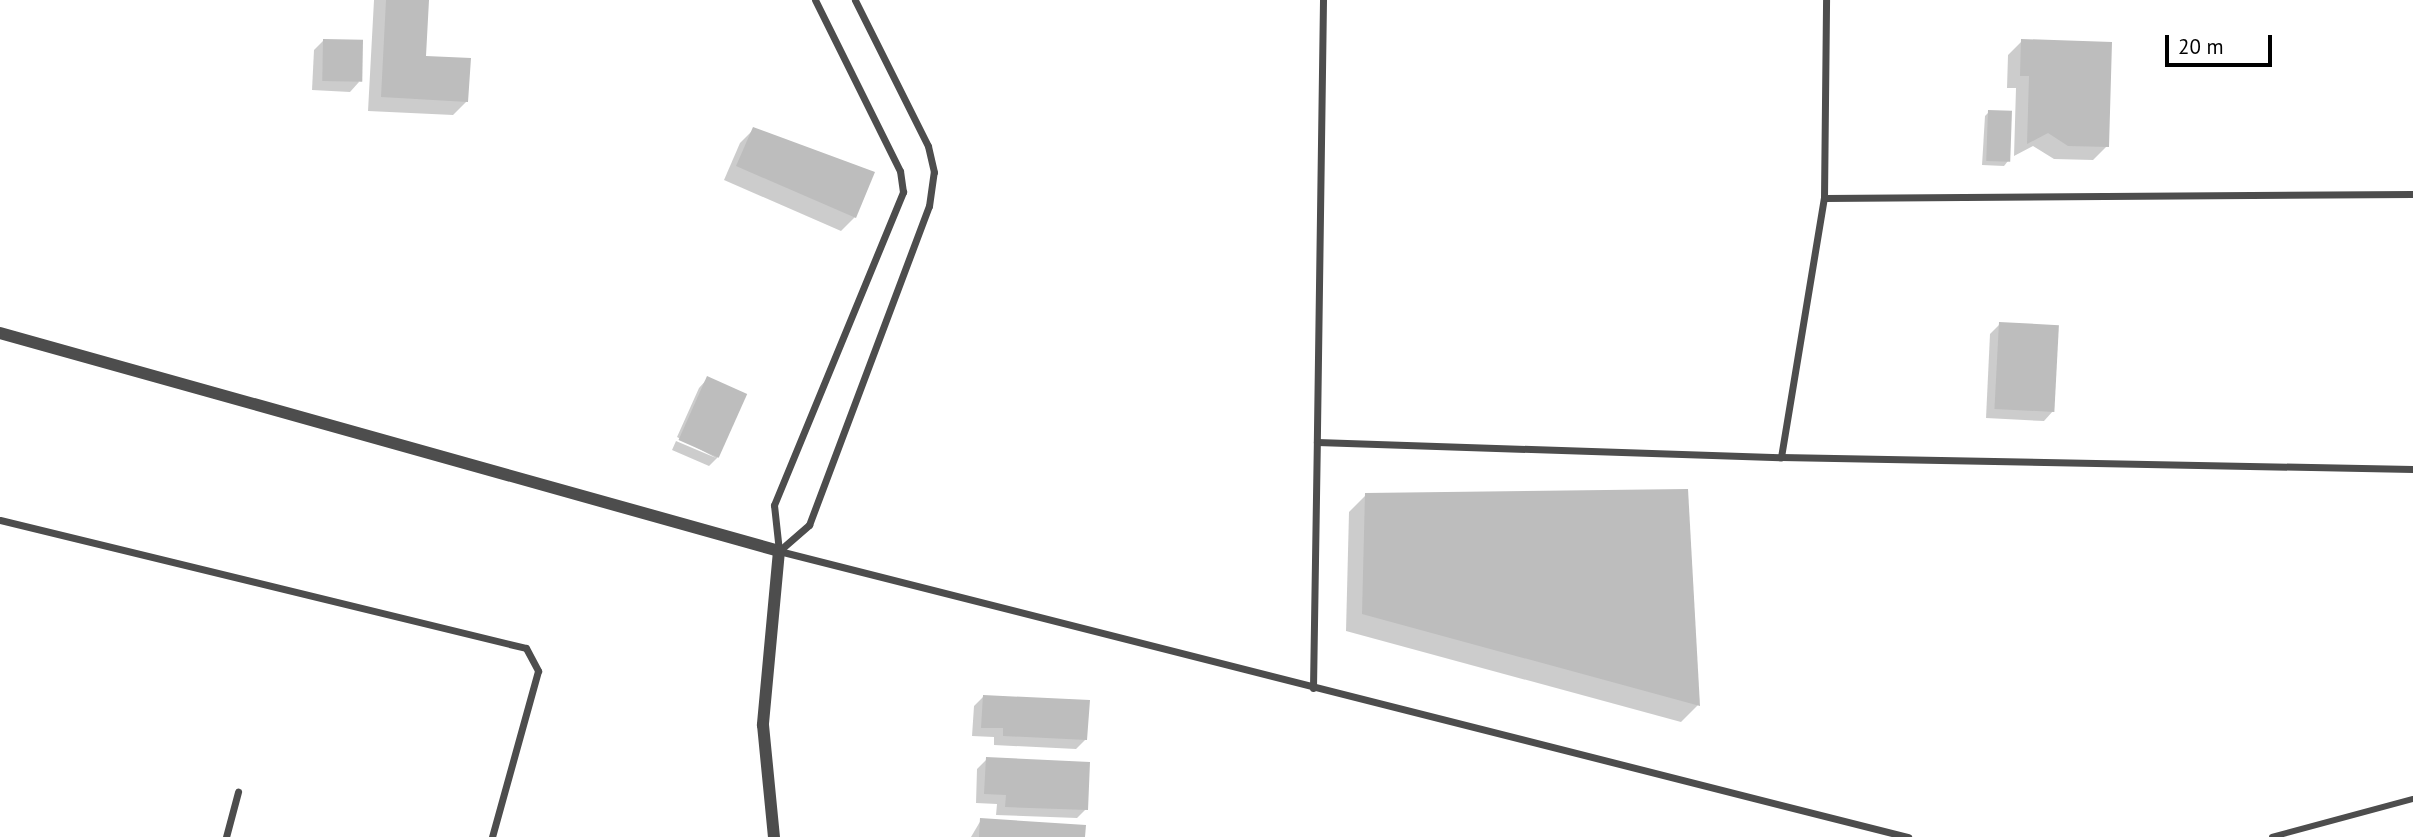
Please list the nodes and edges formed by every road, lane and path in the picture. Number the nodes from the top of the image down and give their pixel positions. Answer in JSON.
{"nodes":[{"id":1,"x":855,"y":0,"type":"edge"},
{"id":2,"x":1323,"y":0,"type":"edge"},
{"id":3,"x":1826,"y":0,"type":"edge"},
{"id":4,"x":817,"y":1,"type":"edge"},
{"id":5,"x":2413,"y":194,"type":"edge"},
{"id":6,"x":1825,"y":198,"type":"junction"},
{"id":7,"x":0,"y":333,"type":"edge"},
{"id":8,"x":1317,"y":442,"type":"junction"},
{"id":9,"x":1781,"y":457,"type":"junction"},
{"id":10,"x":2413,"y":469,"type":"edge"},
{"id":11,"x":0,"y":520,"type":"edge"},
{"id":12,"x":779,"y":551,"type":"junction"},
{"id":13,"x":1313,"y":688,"type":"junction"},
{"id":14,"x":238,"y":792,"type":"dead end"},
{"id":15,"x":2413,"y":799,"type":"edge"},
{"id":16,"x":226,"y":837,"type":"edge"},
{"id":17,"x":492,"y":837,"type":"edge"},
{"id":18,"x":774,"y":837,"type":"edge"},
{"id":19,"x":1908,"y":837,"type":"edge"},
{"id":20,"x":2272,"y":837,"type":"edge"}],
"edges":[{"from":1,"to":12,"type":"street"},
{"from":2,"to":8,"type":"street"},
{"from":3,"to":6,"type":"street"},
{"from":4,"to":12,"type":"street"},
{"from":5,"to":6,"type":"street"},
{"from":6,"to":9,"type":"street"},
{"from":7,"to":12,"type":"street"},
{"from":8,"to":9,"type":"street"},
{"from":8,"to":13,"type":"street"},
{"from":9,"to":10,"type":"street"},
{"from":11,"to":17,"type":"street"},
{"from":12,"to":13,"type":"street"},
{"from":12,"to":18,"type":"street"},
{"from":13,"to":19,"type":"street"},
{"from":14,"to":16,"type":"street"},
{"from":15,"to":20,"type":"street"}]}
